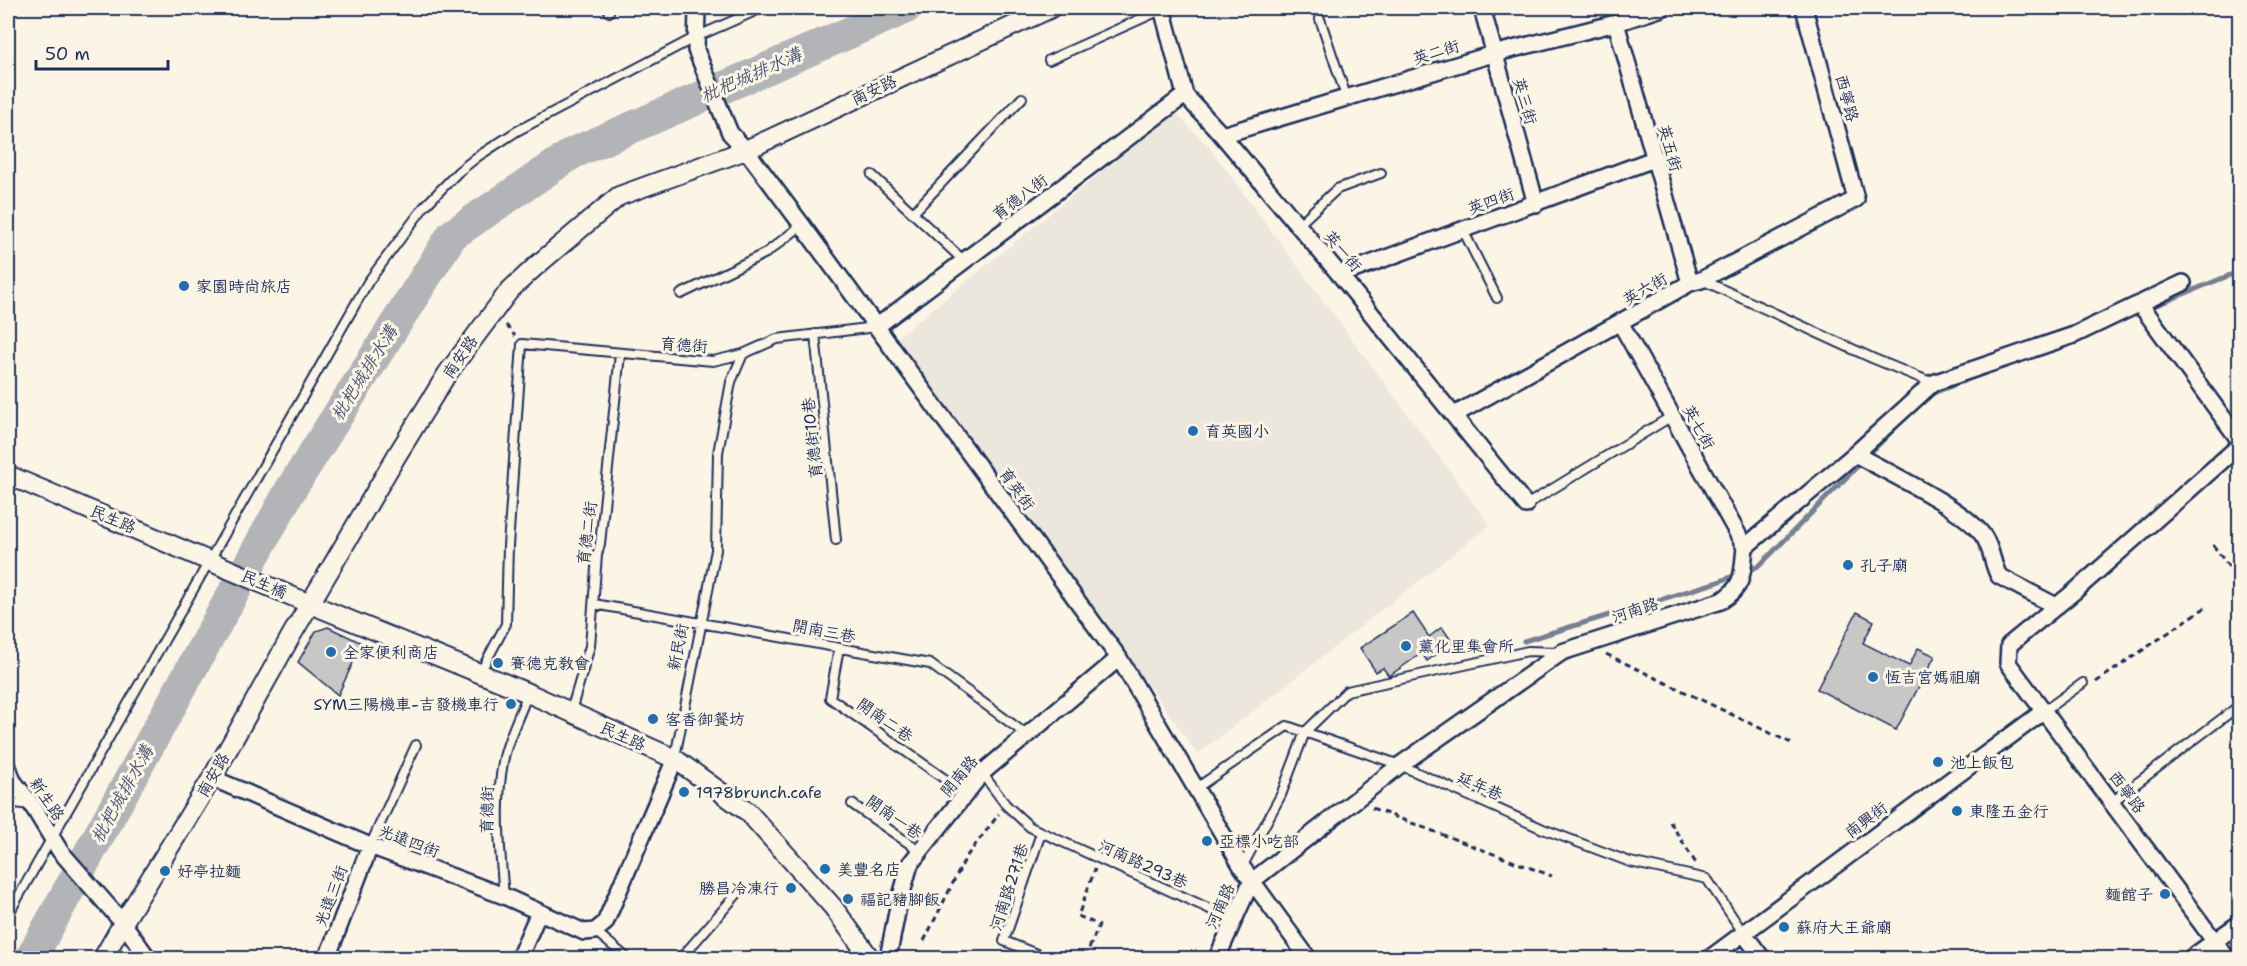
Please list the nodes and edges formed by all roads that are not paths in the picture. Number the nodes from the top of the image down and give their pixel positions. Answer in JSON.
{"nodes":[{"id":1,"x":697,"y":8,"type":"edge"},
{"id":2,"x":762,"y":8,"type":"edge"},
{"id":3,"x":1051,"y":8,"type":"edge"},
{"id":4,"x":1162,"y":8,"type":"edge"},
{"id":5,"x":1482,"y":8,"type":"edge"},
{"id":6,"x":1659,"y":8,"type":"edge"},
{"id":7,"x":1804,"y":8,"type":"edge"},
{"id":8,"x":1320,"y":20,"type":"dead end"},
{"id":9,"x":1616,"y":23,"type":"junction"},
{"id":10,"x":696,"y":43,"type":"junction"},
{"id":11,"x":1493,"y":54,"type":"junction"},
{"id":12,"x":1049,"y":60,"type":"dead end"},
{"id":13,"x":1185,"y":96,"type":"junction"},
{"id":14,"x":1022,"y":98,"type":"dead end"},
{"id":15,"x":1347,"y":99,"type":"junction"},
{"id":16,"x":1222,"y":135,"type":"junction"},
{"id":17,"x":746,"y":150,"type":"junction"},
{"id":18,"x":1653,"y":159,"type":"junction"},
{"id":19,"x":1381,"y":173,"type":"dead end"},
{"id":20,"x":872,"y":175,"type":"dead end"},
{"id":21,"x":1856,"y":198,"type":"joint"},
{"id":22,"x":1536,"y":204,"type":"junction"},
{"id":23,"x":914,"y":212,"type":"junction"},
{"id":24,"x":802,"y":225,"type":"junction"},
{"id":25,"x":1298,"y":225,"type":"junction"},
{"id":26,"x":1462,"y":230,"type":"junction"},
{"id":27,"x":964,"y":261,"type":"junction"},
{"id":28,"x":1340,"y":275,"type":"junction"},
{"id":29,"x":1696,"y":282,"type":"junction"},
{"id":30,"x":2183,"y":283,"type":"dead end"},
{"id":31,"x":681,"y":294,"type":"dead end"},
{"id":32,"x":1497,"y":298,"type":"dead end"},
{"id":33,"x":2140,"y":304,"type":"junction"},
{"id":34,"x":1621,"y":324,"type":"junction"},
{"id":35,"x":876,"y":327,"type":"junction"},
{"id":36,"x":815,"y":334,"type":"junction"},
{"id":37,"x":620,"y":354,"type":"junction"},
{"id":38,"x":743,"y":354,"type":"junction"},
{"id":39,"x":1933,"y":383,"type":"junction"},
{"id":40,"x":1454,"y":415,"type":"junction"},
{"id":41,"x":1672,"y":416,"type":"junction"},
{"id":42,"x":2240,"y":443,"type":"edge"},
{"id":43,"x":1855,"y":454,"type":"junction"},
{"id":44,"x":8,"y":475,"type":"edge"},
{"id":45,"x":1526,"y":505,"type":"joint"},
{"id":46,"x":836,"y":540,"type":"dead end"},
{"id":47,"x":1745,"y":547,"type":"junction"},
{"id":48,"x":214,"y":562,"type":"junction"},
{"id":49,"x":307,"y":602,"type":"junction"},
{"id":50,"x":594,"y":604,"type":"junction"},
{"id":51,"x":2056,"y":606,"type":"junction"},
{"id":52,"x":701,"y":622,"type":"junction"},
{"id":53,"x":839,"y":648,"type":"junction"},
{"id":54,"x":1562,"y":652,"type":"junction"},
{"id":55,"x":1119,"y":658,"type":"junction"},
{"id":56,"x":480,"y":673,"type":"junction"},
{"id":57,"x":2083,"y":683,"type":"road end"},
{"id":58,"x":528,"y":693,"type":"junction"},
{"id":59,"x":2240,"y":705,"type":"edge"},
{"id":60,"x":2044,"y":711,"type":"junction"},
{"id":61,"x":570,"y":712,"type":"junction"},
{"id":62,"x":1305,"y":732,"type":"junction"},
{"id":63,"x":1027,"y":735,"type":"junction"},
{"id":64,"x":416,"y":745,"type":"dead end"},
{"id":65,"x":675,"y":759,"type":"junction"},
{"id":66,"x":1400,"y":765,"type":"junction"},
{"id":67,"x":8,"y":766,"type":"edge"},
{"id":68,"x":982,"y":773,"type":"junction"},
{"id":69,"x":212,"y":778,"type":"junction"},
{"id":70,"x":1195,"y":789,"type":"junction"},
{"id":71,"x":966,"y":794,"type":"junction"},
{"id":72,"x":8,"y":802,"type":"edge"},
{"id":73,"x":2112,"y":802,"type":"junction"},
{"id":74,"x":852,"y":804,"type":"dead end"},
{"id":75,"x":32,"y":806,"type":"junction"},
{"id":76,"x":1041,"y":833,"type":"junction"},
{"id":77,"x":55,"y":844,"type":"junction"},
{"id":78,"x":370,"y":846,"type":"junction"},
{"id":79,"x":920,"y":851,"type":"junction"},
{"id":80,"x":1242,"y":867,"type":"junction"},
{"id":81,"x":1251,"y":882,"type":"junction"},
{"id":82,"x":737,"y":894,"type":"dead end"},
{"id":83,"x":504,"y":896,"type":"junction"},
{"id":84,"x":539,"y":912,"type":"junction"},
{"id":85,"x":8,"y":915,"type":"edge"},
{"id":86,"x":1234,"y":920,"type":"junction"},
{"id":87,"x":123,"y":923,"type":"junction"},
{"id":88,"x":2240,"y":923,"type":"edge"},
{"id":89,"x":595,"y":931,"type":"junction"},
{"id":90,"x":1744,"y":934,"type":"junction"},
{"id":91,"x":2215,"y":941,"type":"junction"},
{"id":92,"x":103,"y":958,"type":"edge"},
{"id":93,"x":148,"y":958,"type":"edge"},
{"id":94,"x":327,"y":958,"type":"edge"},
{"id":95,"x":519,"y":958,"type":"edge"},
{"id":96,"x":627,"y":958,"type":"edge"},
{"id":97,"x":681,"y":958,"type":"edge"},
{"id":98,"x":870,"y":958,"type":"edge"},
{"id":99,"x":888,"y":958,"type":"edge"},
{"id":100,"x":1047,"y":958,"type":"edge"},
{"id":101,"x":1217,"y":958,"type":"edge"},
{"id":102,"x":1308,"y":958,"type":"edge"},
{"id":103,"x":1710,"y":958,"type":"edge"},
{"id":104,"x":1761,"y":958,"type":"edge"},
{"id":105,"x":2192,"y":958,"type":"edge"},
{"id":106,"x":2227,"y":958,"type":"edge"}],
"edges":[{"from":1,"to":10,"type":"street"},
{"from":2,"to":10,"type":"lane"},
{"from":3,"to":17,"type":"street","name":"南安路"},
{"from":4,"to":12,"type":"lane"},
{"from":4,"to":13,"type":"street","name":"英一街"},
{"from":5,"to":11,"type":"street","name":"英三街"},
{"from":6,"to":9,"type":"street","name":"英二街"},
{"from":7,"to":21,"type":"street","name":"西寧路"},
{"from":8,"to":15,"type":"lane"},
{"from":9,"to":11,"type":"street","name":"英二街"},
{"from":9,"to":18,"type":"street","name":"英五街"},
{"from":10,"to":17,"type":"street","name":"育英街"},
{"from":10,"to":48,"type":"lane"},
{"from":11,"to":15,"type":"street","name":"英二街"},
{"from":11,"to":22,"type":"street","name":"英三街"},
{"from":13,"to":16,"type":"street","name":"英一街"},
{"from":13,"to":27,"type":"street","name":"育德八街"},
{"from":14,"to":23,"type":"lane"},
{"from":15,"to":16,"type":"street","name":"英二街"},
{"from":16,"to":25,"type":"street","name":"英一街"},
{"from":17,"to":24,"type":"street","name":"育英街"},
{"from":17,"to":49,"type":"street","name":"南安路"},
{"from":18,"to":22,"type":"street","name":"英四街"},
{"from":18,"to":29,"type":"street","name":"英五街"},
{"from":19,"to":25,"type":"lane"},
{"from":20,"to":23,"type":"lane"},
{"from":21,"to":29,"type":"street","name":"英六街"},
{"from":22,"to":26,"type":"street","name":"英四街"},
{"from":23,"to":27,"type":"lane"},
{"from":24,"to":31,"type":"lane"},
{"from":24,"to":35,"type":"street","name":"育英街"},
{"from":25,"to":28,"type":"street","name":"英一街"},
{"from":26,"to":28,"type":"street","name":"英四街"},
{"from":26,"to":32,"type":"lane"},
{"from":27,"to":35,"type":"street","name":"育德八街"},
{"from":28,"to":40,"type":"street","name":"英一街"},
{"from":29,"to":34,"type":"street","name":"英六街"},
{"from":29,"to":39,"type":"lane"},
{"from":30,"to":33,"type":"street"},
{"from":33,"to":39,"type":"street"},
{"from":33,"to":42,"type":"street"},
{"from":34,"to":40,"type":"street","name":"英六街"},
{"from":34,"to":41,"type":"street","name":"英七街"},
{"from":35,"to":36,"type":"lane","name":"育德街"},
{"from":35,"to":55,"type":"street","name":"育英街"},
{"from":36,"to":38,"type":"lane","name":"育德街"},
{"from":36,"to":46,"type":"lane","name":"育德街10巷"},
{"from":37,"to":38,"type":"lane","name":"育德街"},
{"from":37,"to":50,"type":"lane","name":"育德二街"},
{"from":37,"to":56,"type":"lane","name":"育德街"},
{"from":38,"to":52,"type":"lane","name":"新民街"},
{"from":39,"to":43,"type":"street"},
{"from":40,"to":45,"type":"street","name":"英一街"},
{"from":41,"to":45,"type":"lane"},
{"from":41,"to":47,"type":"street","name":"英七街"},
{"from":42,"to":51,"type":"street"},
{"from":43,"to":47,"type":"street"},
{"from":43,"to":51,"type":"street"},
{"from":44,"to":48,"type":"street","name":"民生路"},
{"from":47,"to":54,"type":"street","name":"河南路"},
{"from":48,"to":49,"type":"street","name":"民生橋"},
{"from":48,"to":77,"type":"lane"},
{"from":49,"to":56,"type":"street","name":"民生路"},
{"from":49,"to":69,"type":"street","name":"南安路"},
{"from":50,"to":52,"type":"lane","name":"開南三巷"},
{"from":50,"to":61,"type":"lane","name":"育德二街"},
{"from":51,"to":60,"type":"street","name":"西寧路"},
{"from":52,"to":53,"type":"lane","name":"開南三巷"},
{"from":52,"to":65,"type":"lane","name":"新民街"},
{"from":53,"to":63,"type":"lane","name":"開南三巷"},
{"from":53,"to":71,"type":"lane","name":"開南二巷"},
{"from":54,"to":62,"type":"lane"},
{"from":54,"to":66,"type":"street","name":"河南路"},
{"from":55,"to":63,"type":"street","name":"開南路"},
{"from":55,"to":70,"type":"street","name":"育英街"},
{"from":56,"to":58,"type":"street","name":"民生路"},
{"from":57,"to":60,"type":"lane"},
{"from":58,"to":61,"type":"street","name":"民生路"},
{"from":58,"to":83,"type":"lane","name":"育德街"},
{"from":59,"to":73,"type":"lane"},
{"from":60,"to":73,"type":"street","name":"西寧路"},
{"from":60,"to":90,"type":"street","name":"南興街"},
{"from":61,"to":65,"type":"street","name":"民生路"},
{"from":62,"to":66,"type":"lane","name":"延年巷"},
{"from":62,"to":70,"type":"lane","name":"延年巷"},
{"from":62,"to":80,"type":"lane"},
{"from":63,"to":68,"type":"street","name":"開南路"},
{"from":64,"to":78,"type":"lane"},
{"from":65,"to":89,"type":"street","name":"新民街"},
{"from":65,"to":98,"type":"street","name":"民生路"},
{"from":66,"to":81,"type":"street","name":"河南路"},
{"from":66,"to":90,"type":"lane","name":"延年巷"},
{"from":67,"to":75,"type":"street","name":"新生路"},
{"from":68,"to":71,"type":"street","name":"開南路"},
{"from":68,"to":76,"type":"lane","name":"河南路293巷"},
{"from":69,"to":78,"type":"street","name":"光遠四街"},
{"from":69,"to":87,"type":"street","name":"南安路"},
{"from":70,"to":80,"type":"street","name":"育英街"},
{"from":71,"to":79,"type":"street","name":"開南路"},
{"from":72,"to":75,"type":"lane"},
{"from":73,"to":91,"type":"street","name":"西寧路"},
{"from":74,"to":79,"type":"lane","name":"開南一巷"},
{"from":75,"to":77,"type":"street","name":"新生路"},
{"from":76,"to":86,"type":"lane","name":"河南路293巷"},
{"from":76,"to":100,"type":"lane","name":"河南路271巷"},
{"from":77,"to":85,"type":"lane"},
{"from":77,"to":87,"type":"street","name":"新生路"},
{"from":78,"to":83,"type":"street","name":"光遠四街"},
{"from":78,"to":94,"type":"street","name":"光遠三街"},
{"from":79,"to":99,"type":"street","name":"開南路"},
{"from":80,"to":81,"type":"street","name":"育英街"},
{"from":81,"to":86,"type":"street","name":"河南路"},
{"from":81,"to":102,"type":"street","name":"育英街"},
{"from":82,"to":97,"type":"lane"},
{"from":83,"to":84,"type":"street","name":"光遠四街"},
{"from":84,"to":89,"type":"street","name":"光遠四街"},
{"from":84,"to":95,"type":"street"},
{"from":86,"to":101,"type":"street","name":"河南路"},
{"from":87,"to":92,"type":"street","name":"南安路"},
{"from":87,"to":93,"type":"street"},
{"from":88,"to":91,"type":"street"},
{"from":89,"to":96,"type":"lane"},
{"from":90,"to":103,"type":"street","name":"南興街"},
{"from":90,"to":104,"type":"street"},
{"from":91,"to":105,"type":"street"},
{"from":91,"to":106,"type":"street","name":"西寧路"}]}
